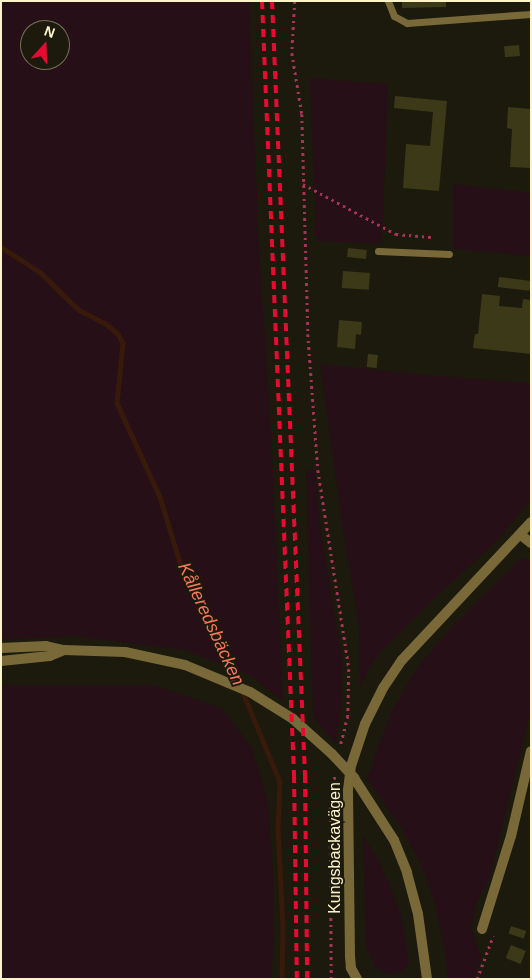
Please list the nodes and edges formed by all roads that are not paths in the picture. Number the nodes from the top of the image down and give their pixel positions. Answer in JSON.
{"nodes":[{"id":1,"x":388,"y":1,"type":"edge"},
{"id":2,"x":531,"y":14,"type":"edge"},
{"id":3,"x":378,"y":251,"type":"dead end"},
{"id":4,"x":449,"y":254,"type":"dead end"},
{"id":5,"x":531,"y":522,"type":"edge"},
{"id":6,"x":521,"y":534,"type":"junction"},
{"id":7,"x":531,"y":543,"type":"edge"},
{"id":8,"x":1,"y":648,"type":"edge"},
{"id":9,"x":64,"y":650,"type":"junction"},
{"id":10,"x":1,"y":661,"type":"edge"},
{"id":11,"x":531,"y":751,"type":"edge"},
{"id":12,"x":482,"y":929,"type":"dead end"},
{"id":13,"x":357,"y":979,"type":"edge"},
{"id":14,"x":427,"y":979,"type":"edge"}],
"edges":[{"from":1,"to":2,"type":"lane"},
{"from":3,"to":4,"type":"lane"},
{"from":5,"to":6,"type":"street","name":"Kungsbackavägen"},
{"from":6,"to":7,"type":"street"},
{"from":6,"to":13,"type":"street","name":"Kungsbackavägen"},
{"from":8,"to":9,"type":"street"},
{"from":9,"to":10,"type":"street"},
{"from":9,"to":14,"type":"street"},
{"from":11,"to":12,"type":"street"}]}
